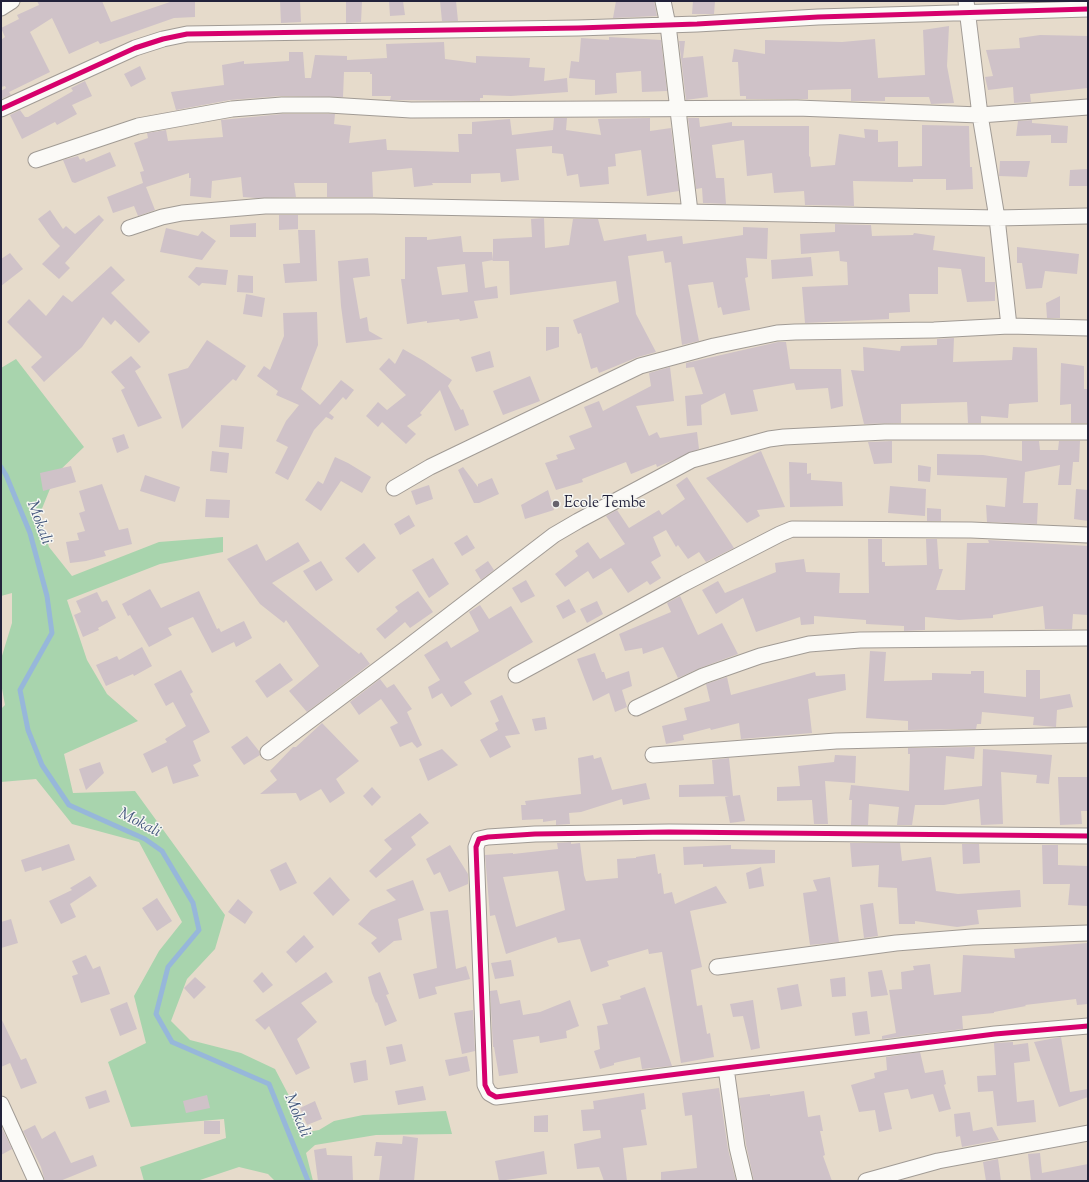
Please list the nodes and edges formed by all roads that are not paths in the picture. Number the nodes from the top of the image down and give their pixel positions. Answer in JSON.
{"nodes":[{"id":1,"x":12,"y":1,"type":"edge"},
{"id":2,"x":663,"y":1,"type":"edge"},
{"id":3,"x":967,"y":7,"type":"edge"},
{"id":4,"x":1,"y":8,"type":"edge"},
{"id":5,"x":1088,"y":8,"type":"edge"},
{"id":6,"x":668,"y":25,"type":"junction"},
{"id":7,"x":1088,"y":107,"type":"edge"},
{"id":8,"x":1,"y":109,"type":"edge"},
{"id":9,"x":678,"y":109,"type":"junction"},
{"id":10,"x":980,"y":115,"type":"junction"},
{"id":11,"x":36,"y":160,"type":"dead end"},
{"id":12,"x":690,"y":212,"type":"junction"},
{"id":13,"x":1088,"y":216,"type":"edge"},
{"id":14,"x":997,"y":218,"type":"junction"},
{"id":15,"x":129,"y":228,"type":"dead end"},
{"id":16,"x":1009,"y":326,"type":"junction"},
{"id":17,"x":1088,"y":328,"type":"edge"},
{"id":18,"x":1088,"y":432,"type":"edge"},
{"id":19,"x":394,"y":488,"type":"dead end"},
{"id":20,"x":1088,"y":535,"type":"edge"},
{"id":21,"x":1088,"y":638,"type":"edge"},
{"id":22,"x":516,"y":675,"type":"dead end"},
{"id":23,"x":636,"y":708,"type":"dead end"},
{"id":24,"x":1088,"y":735,"type":"edge"},
{"id":25,"x":268,"y":752,"type":"dead end"},
{"id":26,"x":653,"y":756,"type":"dead end"},
{"id":27,"x":1088,"y":836,"type":"edge"},
{"id":28,"x":1088,"y":933,"type":"edge"},
{"id":29,"x":717,"y":967,"type":"dead end"},
{"id":30,"x":1088,"y":1026,"type":"edge"},
{"id":31,"x":726,"y":1068,"type":"junction"},
{"id":32,"x":1,"y":1104,"type":"edge"},
{"id":33,"x":1088,"y":1133,"type":"edge"},
{"id":34,"x":36,"y":1181,"type":"edge"},
{"id":35,"x":745,"y":1181,"type":"edge"},
{"id":36,"x":866,"y":1181,"type":"edge"}],
"edges":[{"from":1,"to":4,"type":"street"},
{"from":2,"to":6,"type":"street"},
{"from":3,"to":5,"type":"street"},
{"from":3,"to":6,"type":"street"},
{"from":3,"to":10,"type":"street"},
{"from":6,"to":8,"type":"street"},
{"from":6,"to":9,"type":"street"},
{"from":7,"to":10,"type":"street"},
{"from":9,"to":10,"type":"street"},
{"from":9,"to":11,"type":"street"},
{"from":9,"to":12,"type":"street"},
{"from":10,"to":14,"type":"street"},
{"from":12,"to":14,"type":"street"},
{"from":12,"to":15,"type":"street"},
{"from":13,"to":14,"type":"street"},
{"from":14,"to":16,"type":"street"},
{"from":16,"to":17,"type":"street"},
{"from":16,"to":19,"type":"street"},
{"from":18,"to":25,"type":"street"},
{"from":20,"to":22,"type":"street"},
{"from":21,"to":23,"type":"street"},
{"from":24,"to":26,"type":"street"},
{"from":27,"to":31,"type":"street"},
{"from":28,"to":29,"type":"street"},
{"from":30,"to":31,"type":"street"},
{"from":31,"to":35,"type":"street"},
{"from":32,"to":34,"type":"street"},
{"from":33,"to":36,"type":"street"}]}
